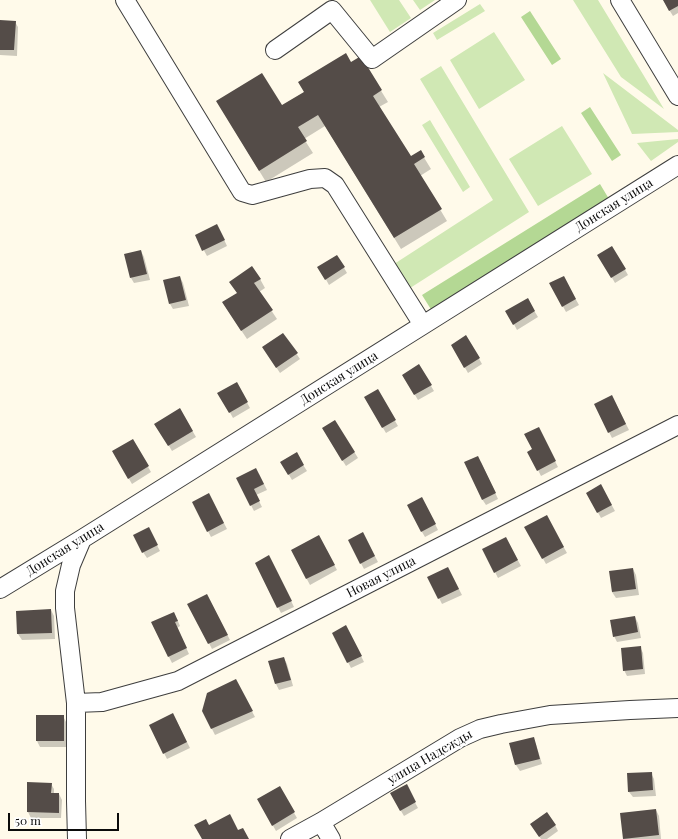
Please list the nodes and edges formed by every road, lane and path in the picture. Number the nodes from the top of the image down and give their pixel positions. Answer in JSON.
{"nodes":[{"id":1,"x":126,"y":0,"type":"edge"},
{"id":2,"x":457,"y":0,"type":"edge"},
{"id":3,"x":620,"y":0,"type":"edge"},
{"id":4,"x":275,"y":50,"type":"dead end"},
{"id":5,"x":678,"y":96,"type":"edge"},
{"id":6,"x":678,"y":165,"type":"edge"},
{"id":7,"x":423,"y":325,"type":"junction"},
{"id":8,"x":678,"y":426,"type":"edge"},
{"id":9,"x":82,"y":539,"type":"junction"},
{"id":10,"x":0,"y":589,"type":"edge"},
{"id":11,"x":76,"y":703,"type":"junction"},
{"id":12,"x":678,"y":708,"type":"edge"},
{"id":13,"x":321,"y":822,"type":"junction"},
{"id":14,"x":77,"y":839,"type":"edge"},
{"id":15,"x":290,"y":839,"type":"edge"},
{"id":16,"x":331,"y":839,"type":"edge"}],
"edges":[{"from":1,"to":7,"type":"street"},
{"from":2,"to":4,"type":"street"},
{"from":3,"to":5,"type":"street"},
{"from":6,"to":7,"type":"street","name":"Донская улица"},
{"from":7,"to":9,"type":"street","name":"Донская улица"},
{"from":8,"to":11,"type":"street","name":"Новая улица"},
{"from":9,"to":10,"type":"street","name":"Донская улица"},
{"from":9,"to":11,"type":"street"},
{"from":11,"to":14,"type":"street"},
{"from":12,"to":13,"type":"street","name":"улица Надежды"},
{"from":13,"to":15,"type":"street","name":"улица Надежды"},
{"from":13,"to":16,"type":"street"}]}
